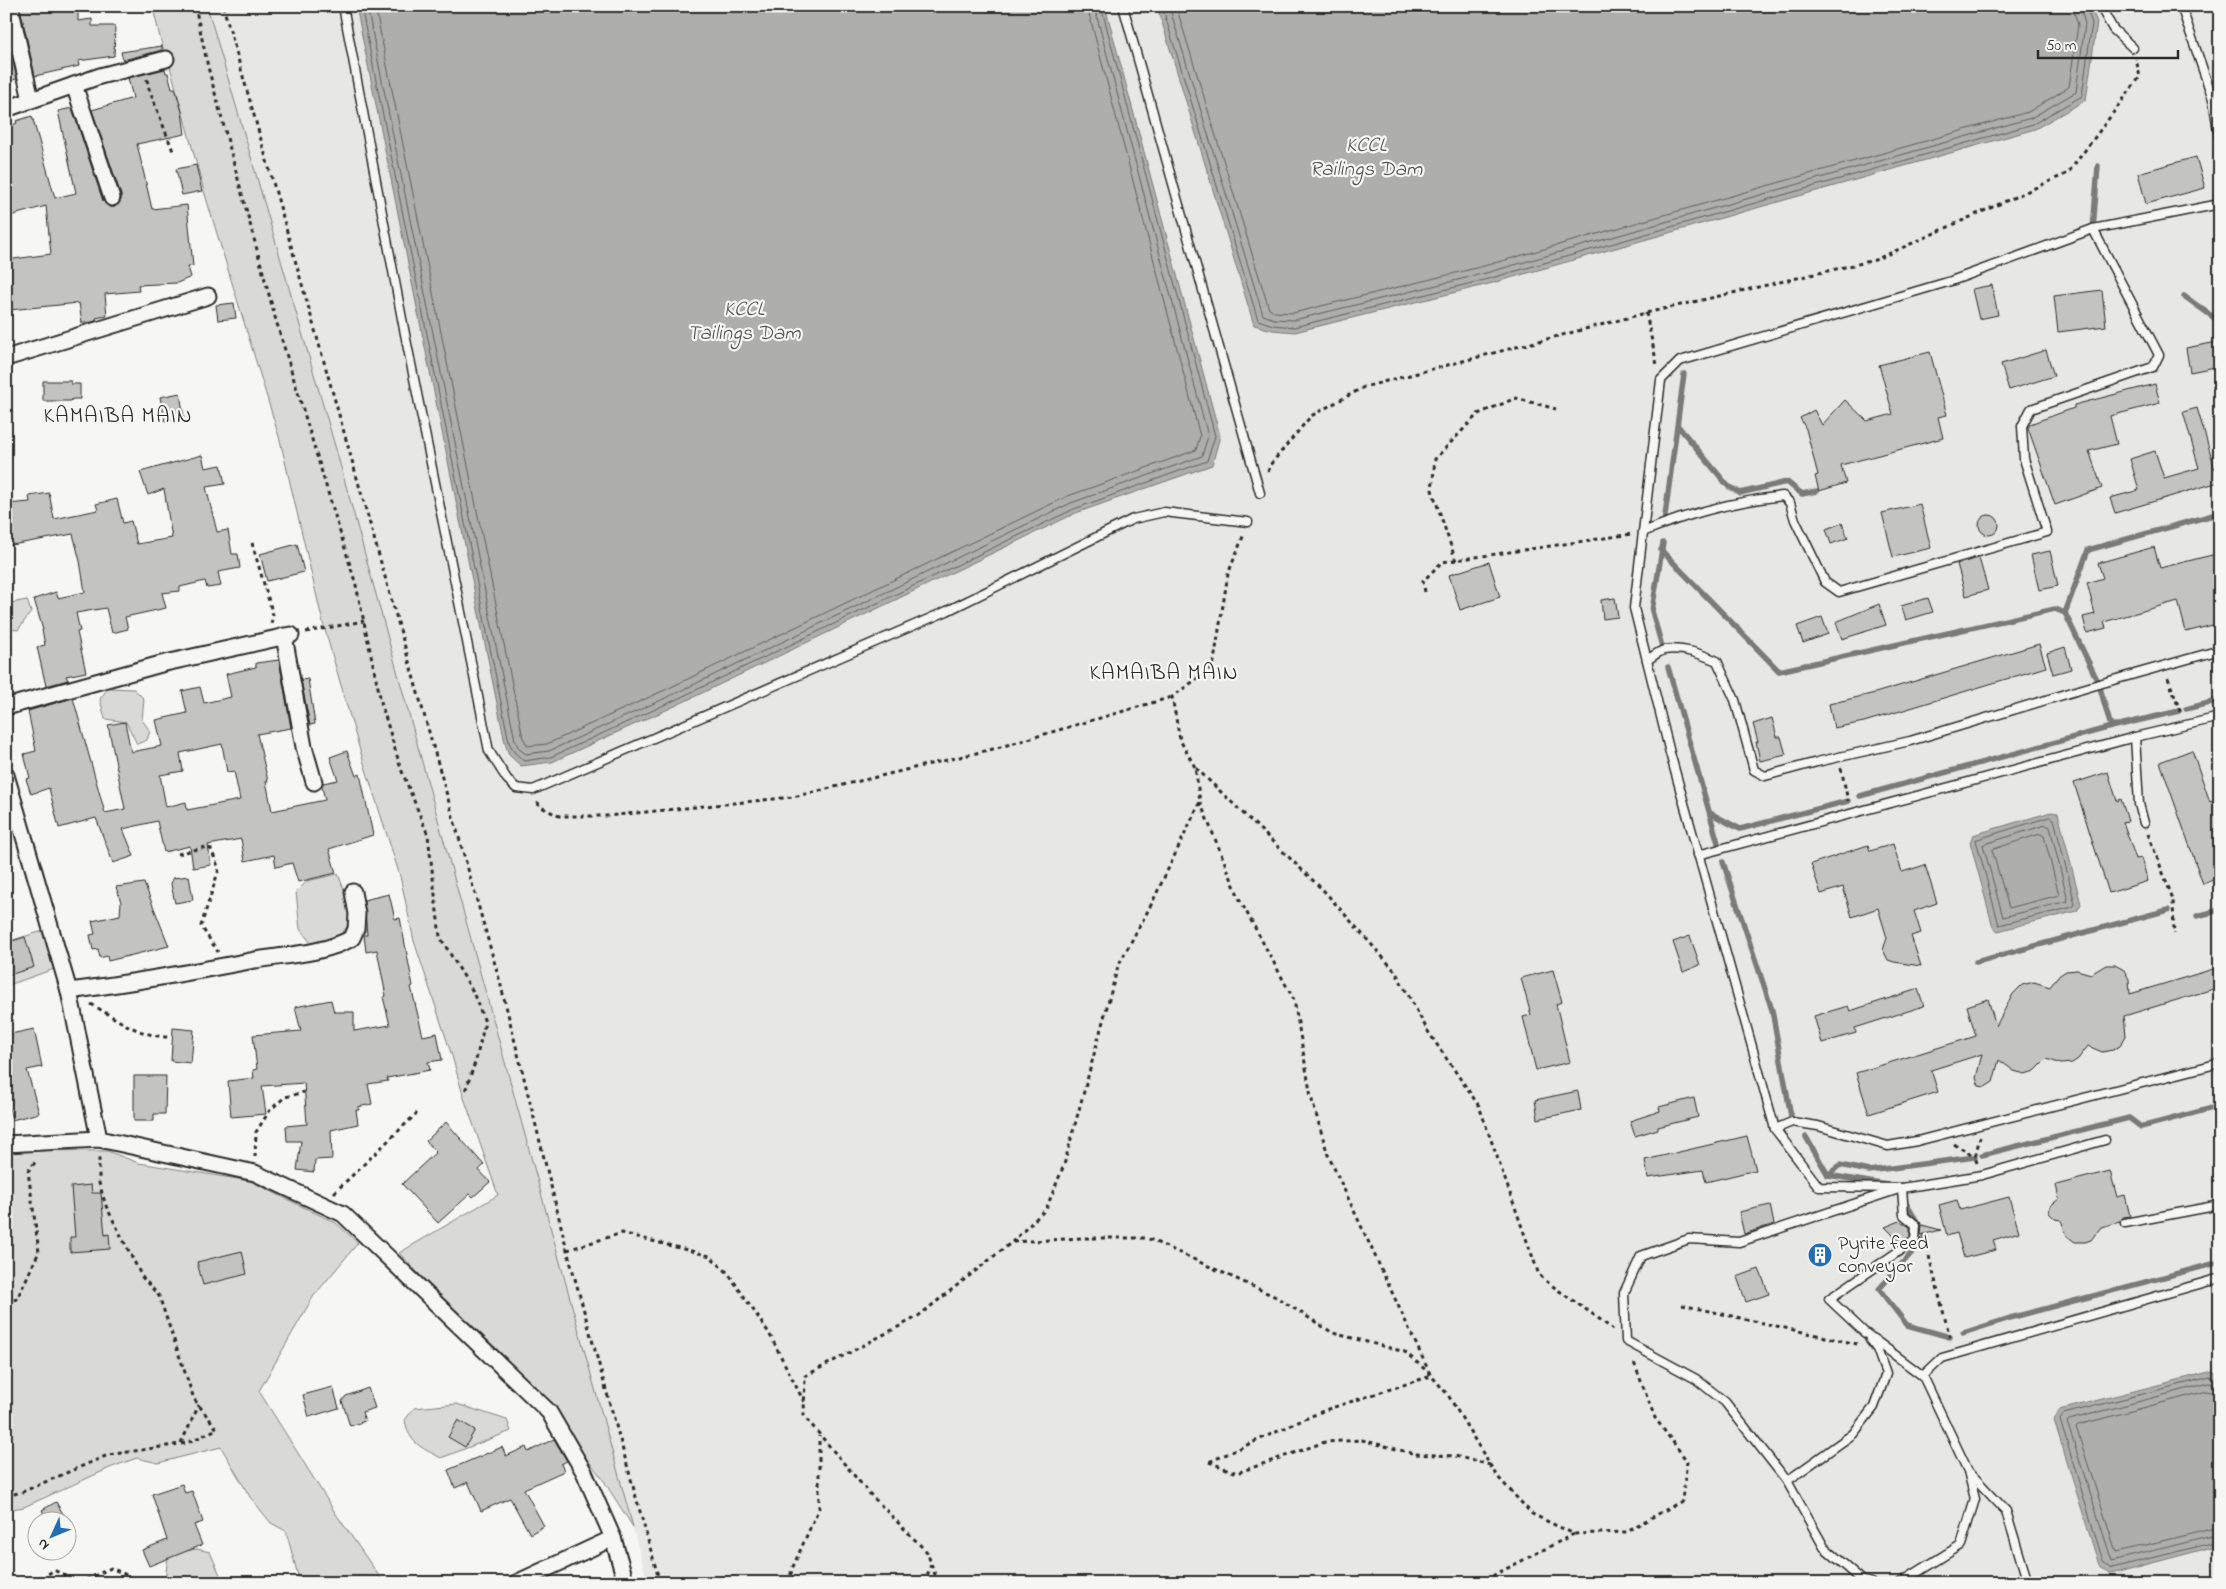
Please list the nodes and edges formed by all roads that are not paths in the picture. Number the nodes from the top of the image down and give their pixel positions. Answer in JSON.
{"nodes":[{"id":1,"x":10,"y":6,"type":"edge"},
{"id":2,"x":343,"y":6,"type":"edge"},
{"id":3,"x":1123,"y":6,"type":"edge"},
{"id":4,"x":2100,"y":6,"type":"edge"},
{"id":5,"x":2181,"y":6,"type":"edge"},
{"id":6,"x":2133,"y":48,"type":"road end"},
{"id":7,"x":166,"y":59,"type":"dead end"},
{"id":8,"x":74,"y":85,"type":"junction"},
{"id":9,"x":32,"y":100,"type":"junction"},
{"id":10,"x":6,"y":109,"type":"edge"},
{"id":11,"x":2220,"y":142,"type":"edge"},
{"id":12,"x":112,"y":198,"type":"dead end"},
{"id":13,"x":2220,"y":204,"type":"edge"},
{"id":14,"x":2093,"y":229,"type":"junction"},
{"id":15,"x":208,"y":296,"type":"dead end"},
{"id":16,"x":6,"y":358,"type":"edge"},
{"id":17,"x":1260,"y":493,"type":"road end"},
{"id":18,"x":1248,"y":522,"type":"road end"},
{"id":19,"x":1643,"y":532,"type":"junction"},
{"id":20,"x":2220,"y":650,"type":"edge"},
{"id":21,"x":1647,"y":660,"type":"junction"},
{"id":22,"x":6,"y":707,"type":"edge"},
{"id":23,"x":2220,"y":717,"type":"edge"},
{"id":24,"x":2135,"y":737,"type":"junction"},
{"id":25,"x":6,"y":775,"type":"edge"},
{"id":26,"x":314,"y":782,"type":"dead end"},
{"id":27,"x":2144,"y":823,"type":"road end"},
{"id":28,"x":1698,"y":855,"type":"junction"},
{"id":29,"x":353,"y":892,"type":"dead end"},
{"id":30,"x":69,"y":991,"type":"junction"},
{"id":31,"x":2220,"y":1063,"type":"edge"},
{"id":32,"x":1774,"y":1129,"type":"junction"},
{"id":33,"x":99,"y":1139,"type":"junction"},
{"id":34,"x":2105,"y":1140,"type":"dead end"},
{"id":35,"x":6,"y":1144,"type":"edge"},
{"id":36,"x":1902,"y":1188,"type":"junction"},
{"id":37,"x":2220,"y":1205,"type":"edge"},
{"id":38,"x":2125,"y":1223,"type":"dead end"},
{"id":39,"x":2220,"y":1278,"type":"edge"},
{"id":40,"x":1864,"y":1332,"type":"junction"},
{"id":41,"x":1924,"y":1376,"type":"junction"},
{"id":42,"x":1968,"y":1471,"type":"junction"},
{"id":43,"x":1787,"y":1481,"type":"junction"},
{"id":44,"x":613,"y":1538,"type":"junction"},
{"id":45,"x":516,"y":1583,"type":"edge"},
{"id":46,"x":626,"y":1583,"type":"edge"},
{"id":47,"x":1871,"y":1583,"type":"edge"},
{"id":48,"x":1900,"y":1583,"type":"edge"},
{"id":49,"x":2028,"y":1583,"type":"edge"}],
"edges":[{"from":1,"to":9,"type":"street"},
{"from":2,"to":18,"type":"lane"},
{"from":3,"to":17,"type":"lane"},
{"from":4,"to":6,"type":"lane"},
{"from":5,"to":11,"type":"lane"},
{"from":7,"to":8,"type":"street"},
{"from":8,"to":9,"type":"street"},
{"from":8,"to":12,"type":"street"},
{"from":9,"to":10,"type":"street"},
{"from":13,"to":14,"type":"lane"},
{"from":14,"to":19,"type":"lane"},
{"from":14,"to":19,"type":"lane"},
{"from":15,"to":16,"type":"street"},
{"from":19,"to":21,"type":"lane"},
{"from":20,"to":21,"type":"lane"},
{"from":21,"to":28,"type":"lane"},
{"from":22,"to":26,"type":"street"},
{"from":23,"to":24,"type":"lane"},
{"from":24,"to":27,"type":"lane"},
{"from":24,"to":28,"type":"lane"},
{"from":25,"to":30,"type":"street"},
{"from":28,"to":32,"type":"lane"},
{"from":29,"to":30,"type":"street"},
{"from":30,"to":33,"type":"street"},
{"from":31,"to":32,"type":"lane"},
{"from":32,"to":36,"type":"lane"},
{"from":33,"to":35,"type":"street"},
{"from":33,"to":44,"type":"street"},
{"from":34,"to":36,"type":"lane"},
{"from":36,"to":40,"type":"lane"},
{"from":36,"to":43,"type":"lane"},
{"from":37,"to":38,"type":"lane"},
{"from":39,"to":41,"type":"lane"},
{"from":40,"to":41,"type":"lane"},
{"from":40,"to":43,"type":"lane"},
{"from":41,"to":42,"type":"lane"},
{"from":42,"to":48,"type":"lane"},
{"from":42,"to":49,"type":"lane"},
{"from":43,"to":47,"type":"lane"},
{"from":44,"to":45,"type":"street"},
{"from":44,"to":46,"type":"street"}]}
